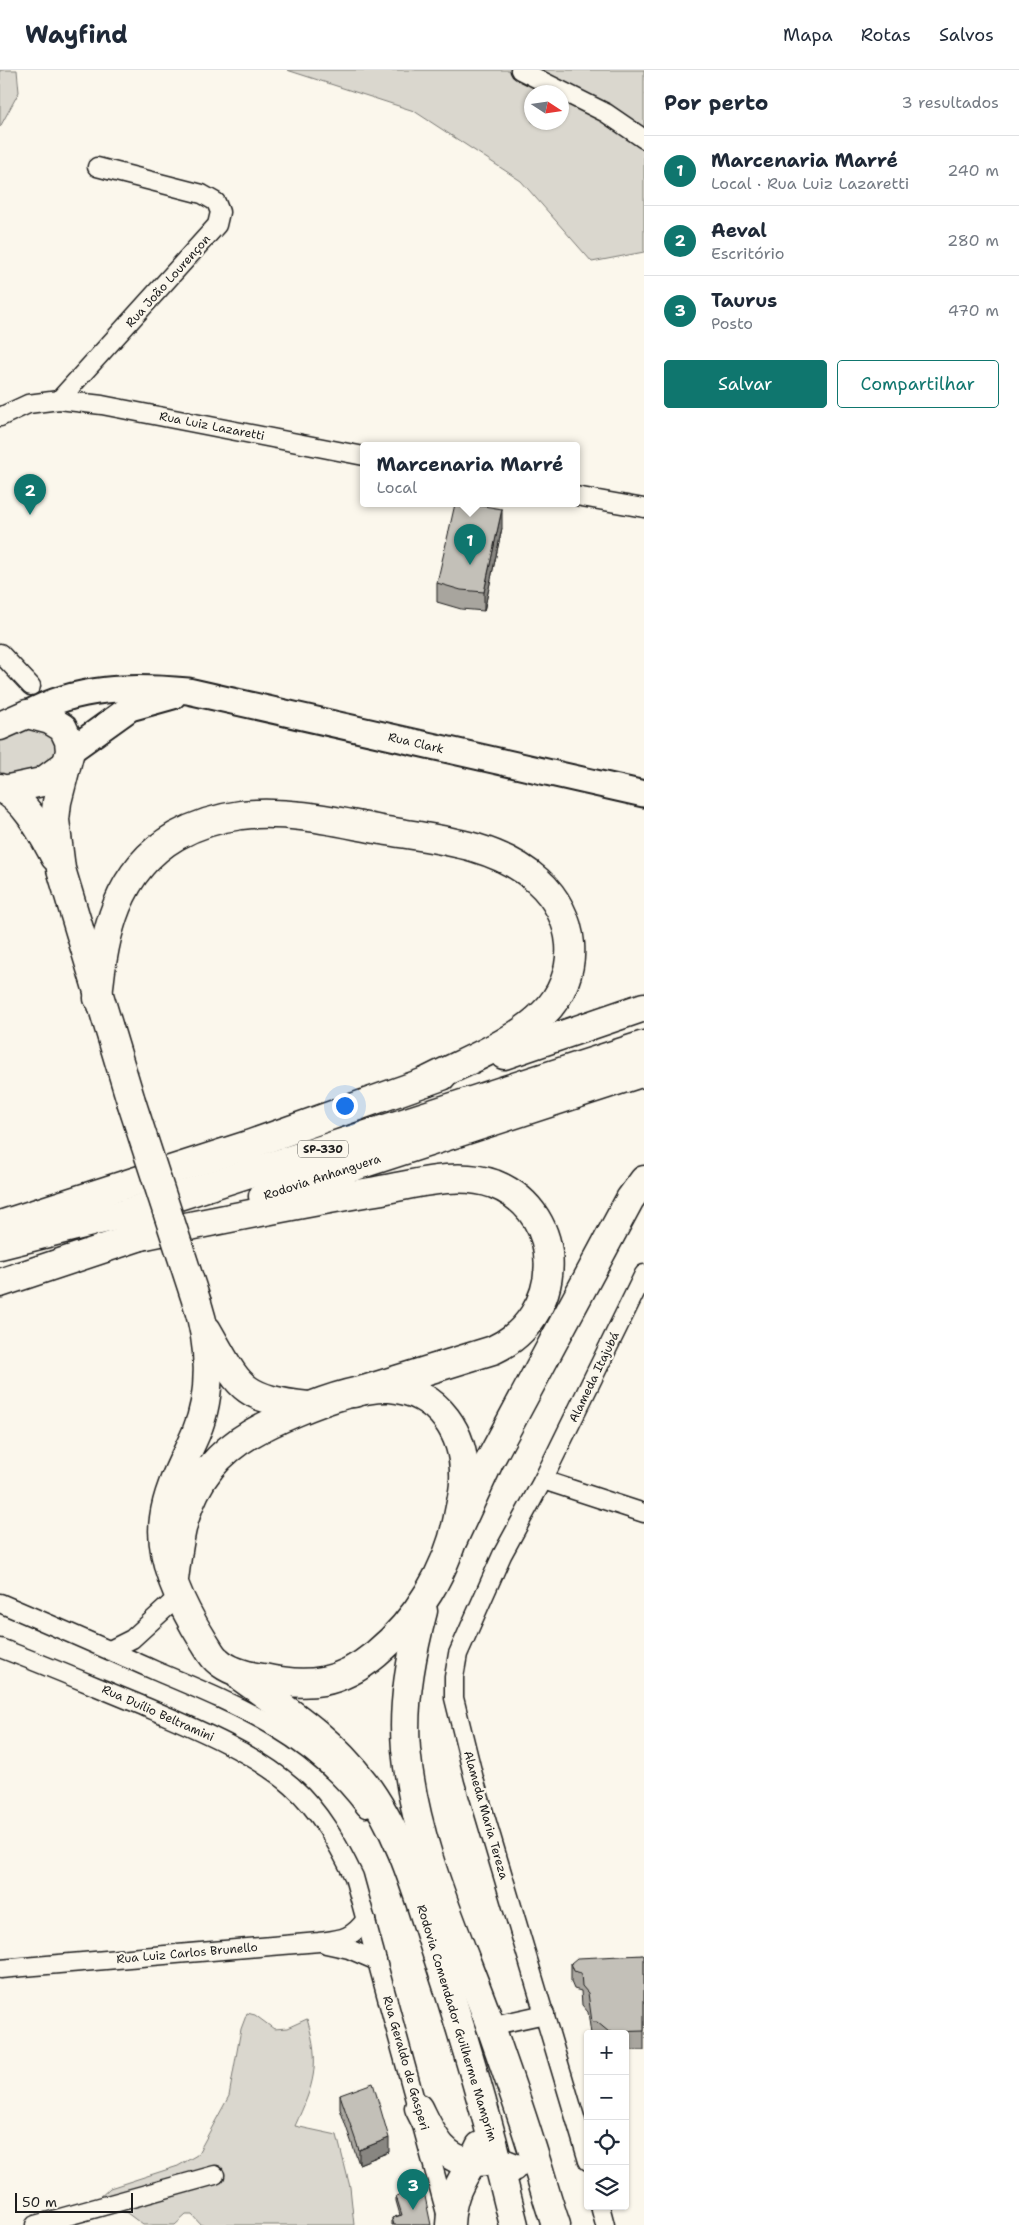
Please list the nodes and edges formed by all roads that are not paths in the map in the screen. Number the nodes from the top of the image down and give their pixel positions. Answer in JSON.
{"nodes":[{"id":1,"x":520,"y":70,"type":"edge"},
{"id":2,"x":644,"y":139,"type":"edge"},
{"id":3,"x":97,"y":167,"type":"dead end"},
{"id":4,"x":59,"y":400,"type":"junction"},
{"id":5,"x":0,"y":417,"type":"edge"},
{"id":6,"x":360,"y":455,"type":"edge"},
{"id":7,"x":580,"y":497,"type":"edge"},
{"id":8,"x":644,"y":508,"type":"edge"},
{"id":9,"x":0,"y":653,"type":"edge"},
{"id":10,"x":30,"y":686,"type":"dead end"},
{"id":11,"x":188,"y":691,"type":"junction"},
{"id":12,"x":27,"y":714,"type":"junction"},
{"id":13,"x":0,"y":726,"type":"edge"},
{"id":14,"x":68,"y":758,"type":"junction"},
{"id":15,"x":2,"y":789,"type":"edge"},
{"id":16,"x":644,"y":794,"type":"edge"},
{"id":17,"x":61,"y":869,"type":"junction"},
{"id":18,"x":98,"y":998,"type":"junction"},
{"id":19,"x":644,"y":1007,"type":"edge"},
{"id":20,"x":644,"y":1045,"type":"edge"},
{"id":21,"x":644,"y":1072,"type":"edge"},
{"id":22,"x":425,"y":1082,"type":"junction"},
{"id":23,"x":644,"y":1180,"type":"edge"},
{"id":24,"x":55,"y":1207,"type":"junction"},
{"id":25,"x":0,"y":1219,"type":"edge"},
{"id":26,"x":0,"y":1225,"type":"edge"},
{"id":27,"x":136,"y":1237,"type":"junction"},
{"id":28,"x":0,"y":1245,"type":"edge"},
{"id":29,"x":644,"y":1274,"type":"edge"},
{"id":30,"x":0,"y":1283,"type":"edge"},
{"id":31,"x":200,"y":1312,"type":"junction"},
{"id":32,"x":354,"y":1393,"type":"junction"},
{"id":33,"x":310,"y":1406,"type":"junction"},
{"id":34,"x":544,"y":1480,"type":"junction"},
{"id":35,"x":644,"y":1513,"type":"edge"},
{"id":36,"x":454,"y":1540,"type":"junction"},
{"id":37,"x":177,"y":1588,"type":"junction"},
{"id":38,"x":428,"y":1595,"type":"junction"},
{"id":39,"x":0,"y":1603,"type":"edge"},
{"id":40,"x":0,"y":1648,"type":"edge"},
{"id":41,"x":110,"y":1650,"type":"junction"},
{"id":42,"x":218,"y":1662,"type":"junction"},
{"id":43,"x":394,"y":1837,"type":"junction"},
{"id":44,"x":366,"y":1920,"type":"junction"},
{"id":45,"x":319,"y":1942,"type":"junction"},
{"id":46,"x":377,"y":1961,"type":"junction"},
{"id":47,"x":0,"y":1969,"type":"edge"},
{"id":48,"x":545,"y":2014,"type":"junction"},
{"id":49,"x":490,"y":2026,"type":"junction"},
{"id":50,"x":419,"y":2108,"type":"junction"},
{"id":51,"x":584,"y":2147,"type":"edge"},
{"id":52,"x":485,"y":2161,"type":"junction"},
{"id":53,"x":215,"y":2174,"type":"dead end"},
{"id":54,"x":546,"y":2196,"type":"junction"},
{"id":55,"x":601,"y":2210,"type":"edge"},
{"id":56,"x":35,"y":2225,"type":"edge"},
{"id":57,"x":450,"y":2225,"type":"edge"},
{"id":58,"x":514,"y":2225,"type":"edge"},
{"id":59,"x":556,"y":2225,"type":"edge"},
{"id":60,"x":605,"y":2225,"type":"edge"}],
"edges":[{"from":1,"to":2,"type":"street"},
{"from":3,"to":4,"type":"street","name":"Rua João Lourençon"},
{"from":4,"to":5,"type":"street"},
{"from":4,"to":6,"type":"street","name":"Rua Luiz Lazaretti"},
{"from":7,"to":8,"type":"street"},
{"from":9,"to":10,"type":"street"},
{"from":11,"to":12,"type":"street","name":"Rua Clark"},
{"from":11,"to":14,"type":"street","name":"Rua Clark"},
{"from":11,"to":16,"type":"street","name":"Rua Clark"},
{"from":12,"to":13,"type":"main road"},
{"from":12,"to":14,"type":"main road"},
{"from":14,"to":15,"type":"main road"},
{"from":14,"to":17,"type":"main road"},
{"from":15,"to":17,"type":"main road"},
{"from":17,"to":18,"type":"main road"},
{"from":18,"to":22,"type":"main road"},
{"from":18,"to":31,"type":"main road","bridge":true},
{"from":19,"to":22,"type":"main road"},
{"from":20,"to":28,"type":"main road","number":"SP-330"},
{"from":21,"to":27,"type":"main road","name":"Rodovia Anhanguera","number":"SP-330"},
{"from":22,"to":24,"type":"main road"},
{"from":23,"to":36,"type":"main road"},
{"from":24,"to":25,"type":"main road"},
{"from":24,"to":26,"type":"main road"},
{"from":27,"to":30,"type":"main road","name":"Rodovia Anhanguera","number":"SP-330"},
{"from":27,"to":32,"type":"main road"},
{"from":29,"to":34,"type":"street","name":"Alameda Itajubá"},
{"from":31,"to":33,"type":"main road"},
{"from":31,"to":37,"type":"main road"},
{"from":32,"to":33,"type":"main road"},
{"from":32,"to":36,"type":"main road"},
{"from":33,"to":37,"type":"main road"},
{"from":34,"to":35,"type":"street"},
{"from":34,"to":48,"type":"street","name":"Alameda Maria Tereza"},
{"from":36,"to":38,"type":"main road"},
{"from":37,"to":41,"type":"street"},
{"from":37,"to":42,"type":"main road"},
{"from":38,"to":42,"type":"main road"},
{"from":38,"to":49,"type":"main road","name":"Rodovia Comendador Guilherme Mamprim"},
{"from":39,"to":41,"type":"street"},
{"from":40,"to":44,"type":"street","name":"Rua Duílio Beltramini"},
{"from":41,"to":43,"type":"street"},
{"from":42,"to":43,"type":"main road","name":"Rodovia Comendador Guilherme Mamprim"},
{"from":43,"to":52,"type":"main road","name":"Rodovia Comendador Guilherme Mamprim"},
{"from":44,"to":45,"type":"street","name":"Rua Luiz Carlos Brunello"},
{"from":44,"to":46,"type":"street","name":"Rua Duílio Beltramini"},
{"from":45,"to":46,"type":"street"},
{"from":45,"to":47,"type":"street","name":"Rua Luiz Carlos Brunello"},
{"from":46,"to":50,"type":"street","name":"Rua Geraldo de Gasperi"},
{"from":48,"to":49,"type":"street"},
{"from":48,"to":51,"type":"street","name":"Alameda Maria Tereza"},
{"from":49,"to":54,"type":"main road","name":"Rodovia Comendador Guilherme Mamprim"},
{"from":50,"to":52,"type":"main road"},
{"from":50,"to":57,"type":"street","name":"Rua Geraldo de Gasperi"},
{"from":52,"to":54,"type":"main road"},
{"from":52,"to":57,"type":"main road"},
{"from":52,"to":58,"type":"main road"},
{"from":53,"to":56,"type":"street"},
{"from":54,"to":59,"type":"main road","name":"Rodovia Comendador Guilherme Mamprim"},
{"from":55,"to":60,"type":"street"}]}
